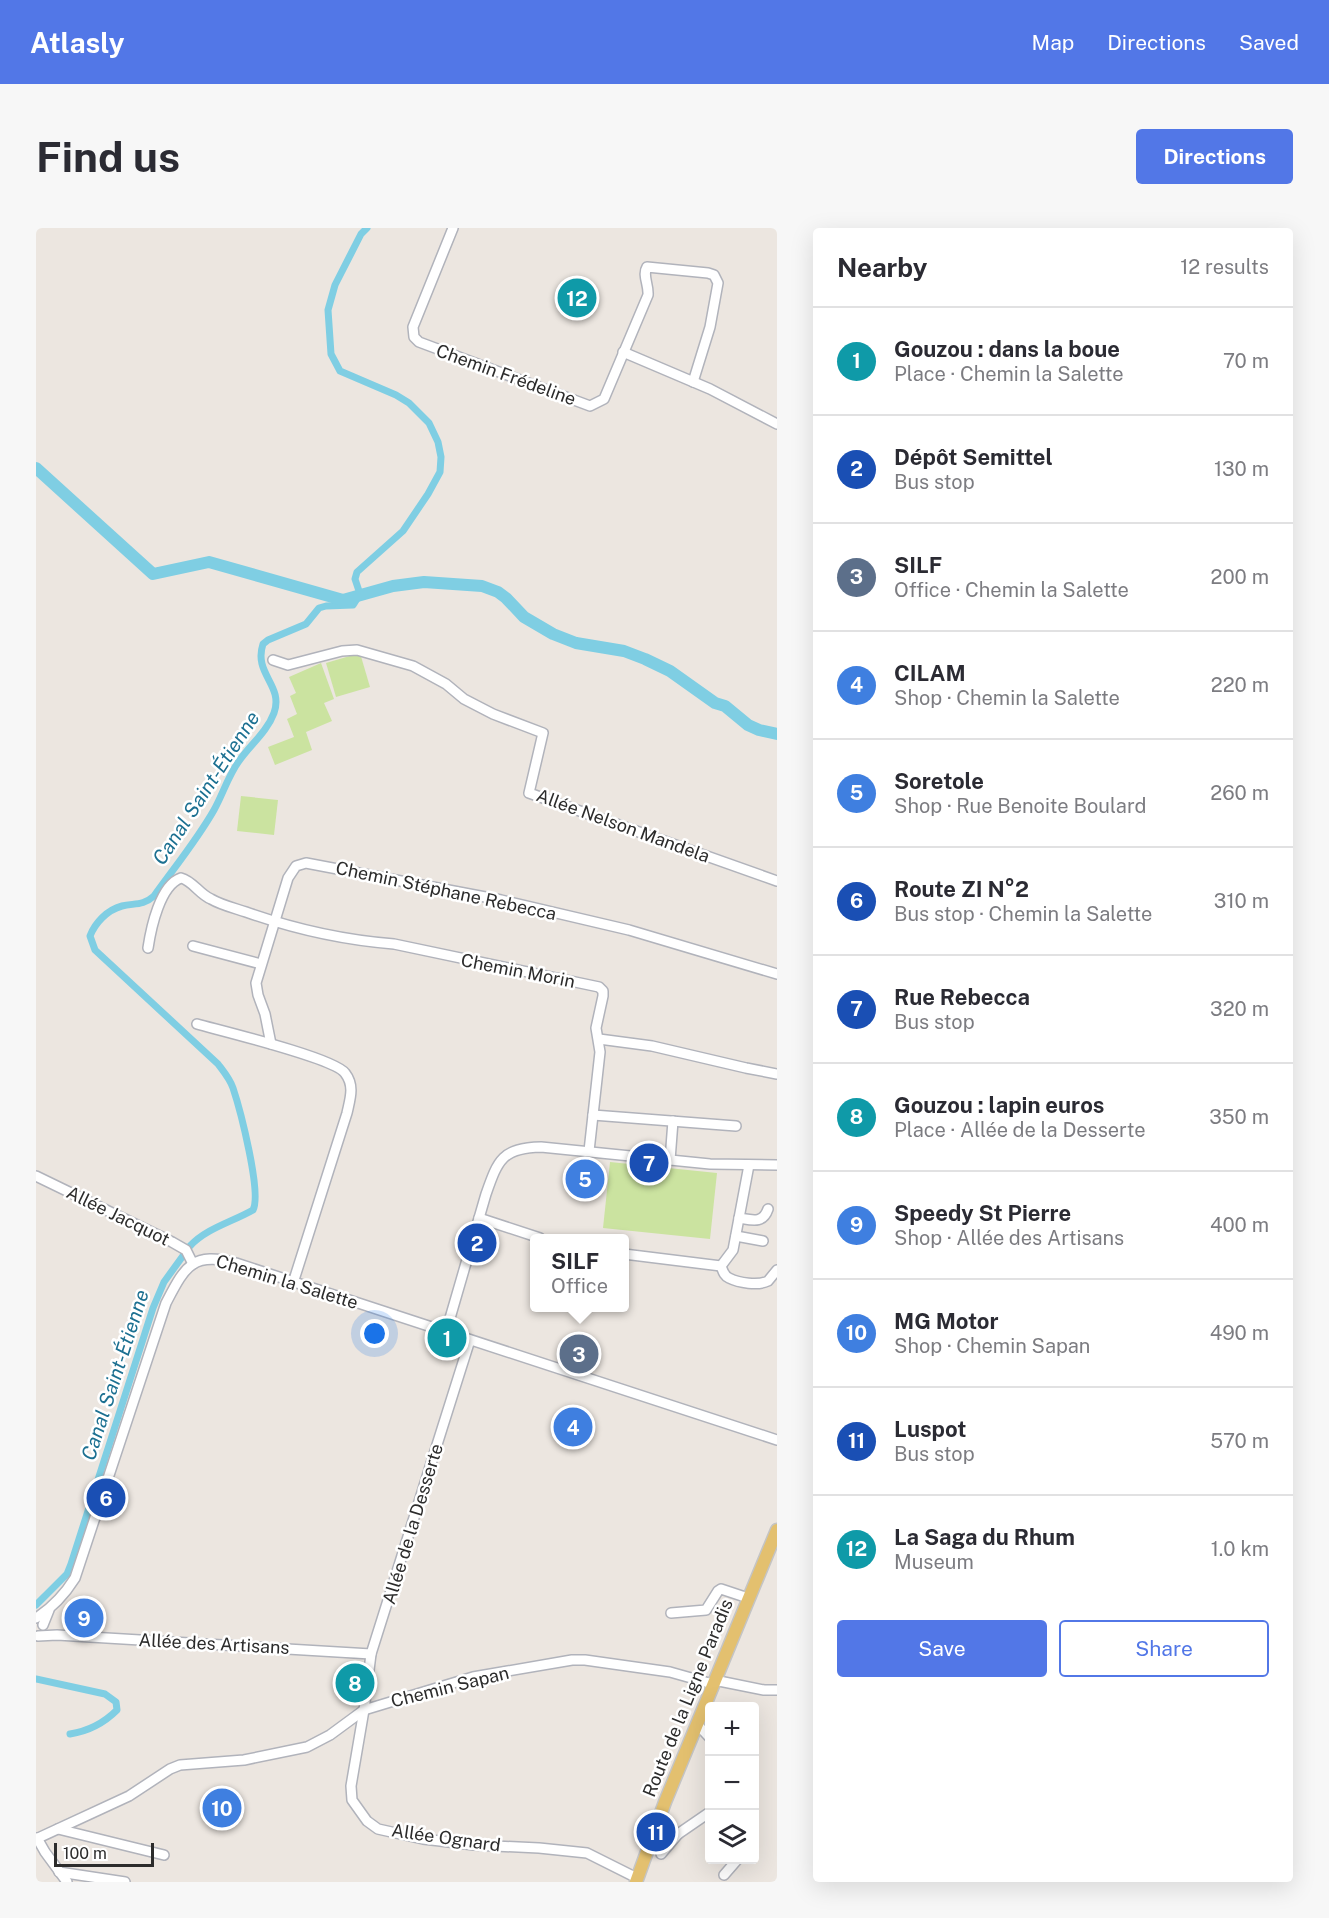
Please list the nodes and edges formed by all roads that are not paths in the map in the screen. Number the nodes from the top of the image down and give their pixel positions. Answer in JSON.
{"nodes":[{"id":1,"x":453,"y":228,"type":"edge"},
{"id":2,"x":623,"y":352,"type":"junction"},
{"id":3,"x":693,"y":382,"type":"junction"},
{"id":4,"x":777,"y":424,"type":"edge"},
{"id":5,"x":273,"y":660,"type":"dead end"},
{"id":6,"x":777,"y":881,"type":"edge"},
{"id":7,"x":275,"y":922,"type":"junction"},
{"id":8,"x":193,"y":946,"type":"dead end"},
{"id":9,"x":148,"y":948,"type":"dead end"},
{"id":10,"x":261,"y":964,"type":"junction"},
{"id":11,"x":777,"y":974,"type":"edge"},
{"id":12,"x":197,"y":1024,"type":"dead end"},
{"id":13,"x":599,"y":1039,"type":"junction"},
{"id":14,"x":271,"y":1044,"type":"junction"},
{"id":15,"x":777,"y":1074,"type":"edge"},
{"id":16,"x":593,"y":1115,"type":"junction"},
{"id":17,"x":673,"y":1121,"type":"junction"},
{"id":18,"x":736,"y":1126,"type":"dead end"},
{"id":19,"x":589,"y":1150,"type":"junction"},
{"id":20,"x":670,"y":1160,"type":"junction"},
{"id":21,"x":749,"y":1165,"type":"junction"},
{"id":22,"x":777,"y":1165,"type":"edge"},
{"id":23,"x":36,"y":1176,"type":"edge"},
{"id":24,"x":768,"y":1209,"type":"dead end"},
{"id":25,"x":479,"y":1218,"type":"junction"},
{"id":26,"x":739,"y":1218,"type":"junction"},
{"id":27,"x":530,"y":1236,"type":"edge"},
{"id":28,"x":736,"y":1236,"type":"junction"},
{"id":29,"x":763,"y":1241,"type":"dead end"},
{"id":30,"x":629,"y":1255,"type":"edge"},
{"id":31,"x":193,"y":1264,"type":"junction"},
{"id":32,"x":722,"y":1266,"type":"junction"},
{"id":33,"x":777,"y":1270,"type":"edge"},
{"id":34,"x":292,"y":1282,"type":"junction"},
{"id":35,"x":446,"y":1332,"type":"junction"},
{"id":36,"x":470,"y":1340,"type":"junction"},
{"id":37,"x":777,"y":1440,"type":"edge"},
{"id":38,"x":777,"y":1530,"type":"edge"},
{"id":39,"x":748,"y":1598,"type":"junction"},
{"id":40,"x":671,"y":1613,"type":"dead end"},
{"id":41,"x":39,"y":1627,"type":"edge"},
{"id":42,"x":371,"y":1654,"type":"junction"},
{"id":43,"x":713,"y":1682,"type":"junction"},
{"id":44,"x":777,"y":1690,"type":"edge"},
{"id":45,"x":364,"y":1710,"type":"junction"},
{"id":46,"x":696,"y":1724,"type":"junction"},
{"id":47,"x":705,"y":1733,"type":"edge"},
{"id":48,"x":705,"y":1815,"type":"edge"},
{"id":49,"x":657,"y":1825,"type":"junction"},
{"id":50,"x":57,"y":1829,"type":"junction"},
{"id":51,"x":678,"y":1834,"type":"junction"},
{"id":52,"x":37,"y":1838,"type":"edge"},
{"id":53,"x":661,"y":1854,"type":"dead end"},
{"id":54,"x":164,"y":1855,"type":"dead end"},
{"id":55,"x":734,"y":1864,"type":"edge"},
{"id":56,"x":59,"y":1872,"type":"junction"},
{"id":57,"x":724,"y":1875,"type":"dead end"},
{"id":58,"x":637,"y":1880,"type":"edge"},
{"id":59,"x":67,"y":1882,"type":"edge"},
{"id":60,"x":124,"y":1882,"type":"edge"}],
"edges":[{"from":1,"to":2,"type":"street","name":"Chemin Frédeline"},
{"from":2,"to":3,"type":"street"},
{"from":2,"to":3,"type":"street","name":"Chemin Frédeline"},
{"from":3,"to":4,"type":"street"},
{"from":5,"to":6,"type":"street","name":"Allée Nelson Mandela"},
{"from":7,"to":9,"type":"street"},
{"from":7,"to":10,"type":"street","name":"Chemin Stéphane Rebecca"},
{"from":7,"to":11,"type":"street","name":"Chemin Stéphane Rebecca"},
{"from":7,"to":13,"type":"street","name":"Chemin Morin"},
{"from":8,"to":10,"type":"street"},
{"from":10,"to":14,"type":"street","name":"Chemin Stéphane Rebecca"},
{"from":12,"to":14,"type":"street"},
{"from":13,"to":15,"type":"street"},
{"from":13,"to":16,"type":"street","name":"Chemin Morin"},
{"from":14,"to":34,"type":"street"},
{"from":16,"to":17,"type":"street"},
{"from":16,"to":19,"type":"street","name":"Chemin Morin"},
{"from":17,"to":18,"type":"street"},
{"from":17,"to":20,"type":"street"},
{"from":19,"to":20,"type":"street"},
{"from":19,"to":25,"type":"street"},
{"from":20,"to":21,"type":"street"},
{"from":21,"to":22,"type":"street"},
{"from":21,"to":26,"type":"street"},
{"from":23,"to":31,"type":"street","name":"Allée Jacquot"},
{"from":24,"to":26,"type":"street"},
{"from":25,"to":27,"type":"street"},
{"from":25,"to":35,"type":"street"},
{"from":26,"to":28,"type":"street"},
{"from":28,"to":29,"type":"street"},
{"from":28,"to":32,"type":"street"},
{"from":30,"to":32,"type":"street"},
{"from":31,"to":34,"type":"street","name":"Chemin la Salette"},
{"from":31,"to":41,"type":"street","name":"Chemin la Salette"},
{"from":32,"to":33,"type":"street"},
{"from":34,"to":35,"type":"street","name":"Chemin la Salette"},
{"from":35,"to":36,"type":"street","name":"Chemin la Salette"},
{"from":36,"to":37,"type":"street","name":"Chemin la Salette"},
{"from":36,"to":42,"type":"street","name":"Allée de la Desserte"},
{"from":38,"to":39,"type":"main road","name":"Route de la Ligne Paradis"},
{"from":39,"to":40,"type":"street"},
{"from":39,"to":43,"type":"main road","name":"Route de la Ligne Paradis"},
{"from":41,"to":42,"type":"street","name":"Allée des Artisans"},
{"from":42,"to":45,"type":"street","name":"Allée de la Desserte"},
{"from":43,"to":44,"type":"street","name":"Chemin Sapan"},
{"from":43,"to":45,"type":"street","name":"Chemin Sapan"},
{"from":43,"to":46,"type":"main road","name":"Route de la Ligne Paradis"},
{"from":45,"to":50,"type":"street","name":"Chemin Sapan"},
{"from":45,"to":58,"type":"street","name":"Allée Ognard"},
{"from":46,"to":47,"type":"street"},
{"from":46,"to":49,"type":"main road","name":"Route de la Ligne Paradis"},
{"from":48,"to":51,"type":"street"},
{"from":49,"to":51,"type":"street"},
{"from":49,"to":58,"type":"main road","name":"Route de la Ligne Paradis"},
{"from":50,"to":52,"type":"street","name":"Chemin Sapan"},
{"from":50,"to":54,"type":"street"},
{"from":51,"to":53,"type":"street"},
{"from":52,"to":56,"type":"street"},
{"from":55,"to":57,"type":"street"},
{"from":56,"to":59,"type":"street"},
{"from":56,"to":60,"type":"street"}]}
